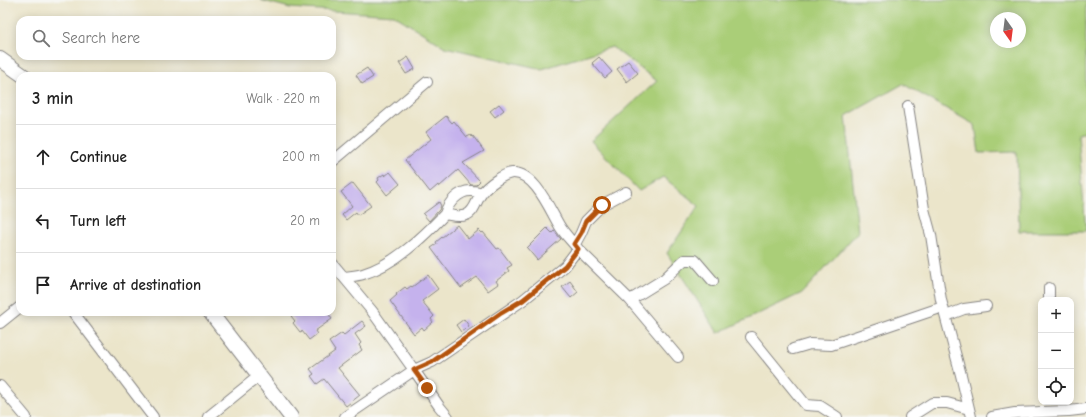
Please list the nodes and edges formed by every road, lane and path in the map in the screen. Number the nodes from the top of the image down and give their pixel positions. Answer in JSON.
{"nodes":[{"id":1,"x":0,"y":60,"type":"edge"},
{"id":2,"x":18,"y":72,"type":"edge"},
{"id":3,"x":427,"y":82,"type":"dead end"},
{"id":4,"x":908,"y":106,"type":"dead end"},
{"id":5,"x":336,"y":159,"type":"edge"},
{"id":6,"x":626,"y":192,"type":"dead end"},
{"id":7,"x":482,"y":193,"type":"junction"},
{"id":8,"x":445,"y":214,"type":"junction"},
{"id":9,"x":576,"y":246,"type":"junction"},
{"id":10,"x":336,"y":268,"type":"edge"},
{"id":11,"x":362,"y":275,"type":"junction"},
{"id":12,"x":344,"y":277,"type":"junction"},
{"id":13,"x":712,"y":281,"type":"dead end"},
{"id":14,"x":352,"y":288,"type":"junction"},
{"id":15,"x":1049,"y":288,"type":"dead end"},
{"id":16,"x":1049,"y":297,"type":"edge"},
{"id":17,"x":630,"y":300,"type":"junction"},
{"id":18,"x":986,"y":306,"type":"dead end"},
{"id":19,"x":16,"y":309,"type":"edge"},
{"id":20,"x":944,"y":312,"type":"junction"},
{"id":21,"x":76,"y":316,"type":"edge"},
{"id":22,"x":213,"y":316,"type":"edge"},
{"id":23,"x":0,"y":323,"type":"edge"},
{"id":24,"x":751,"y":337,"type":"dead end"},
{"id":25,"x":793,"y":349,"type":"dead end"},
{"id":26,"x":678,"y":357,"type":"dead end"},
{"id":27,"x":414,"y":370,"type":"junction"},
{"id":28,"x":259,"y":376,"type":"junction"},
{"id":29,"x":0,"y":386,"type":"edge"},
{"id":30,"x":1068,"y":407,"type":"edge"},
{"id":31,"x":1086,"y":409,"type":"edge"},
{"id":32,"x":970,"y":413,"type":"edge"},
{"id":33,"x":26,"y":417,"type":"edge"},
{"id":34,"x":153,"y":417,"type":"edge"},
{"id":35,"x":208,"y":417,"type":"edge"},
{"id":36,"x":291,"y":417,"type":"edge"},
{"id":37,"x":345,"y":417,"type":"edge"},
{"id":38,"x":448,"y":417,"type":"edge"},
{"id":39,"x":837,"y":417,"type":"edge"},
{"id":40,"x":910,"y":417,"type":"edge"},
{"id":41,"x":992,"y":417,"type":"edge"}],
"edges":[{"from":1,"to":2,"type":"street"},
{"from":3,"to":5,"type":"street"},
{"from":4,"to":20,"type":"street"},
{"from":6,"to":9,"type":"street"},
{"from":7,"to":8,"type":"street"},
{"from":7,"to":8,"type":"street"},
{"from":7,"to":9,"type":"street"},
{"from":8,"to":11,"type":"street"},
{"from":9,"to":17,"type":"street"},
{"from":9,"to":27,"type":"street"},
{"from":10,"to":12,"type":"street"},
{"from":11,"to":12,"type":"street"},
{"from":11,"to":14,"type":"street"},
{"from":12,"to":14,"type":"street"},
{"from":13,"to":17,"type":"street"},
{"from":14,"to":27,"type":"street"},
{"from":15,"to":16,"type":"street"},
{"from":17,"to":26,"type":"street"},
{"from":18,"to":20,"type":"street"},
{"from":19,"to":23,"type":"street"},
{"from":20,"to":25,"type":"street"},
{"from":20,"to":32,"type":"street"},
{"from":21,"to":34,"type":"street"},
{"from":22,"to":28,"type":"street"},
{"from":24,"to":39,"type":"street"},
{"from":27,"to":37,"type":"street"},
{"from":27,"to":38,"type":"street"},
{"from":28,"to":35,"type":"street"},
{"from":28,"to":36,"type":"street"},
{"from":29,"to":33,"type":"street"},
{"from":30,"to":31,"type":"street"},
{"from":30,"to":41,"type":"street"},
{"from":32,"to":40,"type":"street"}]}
